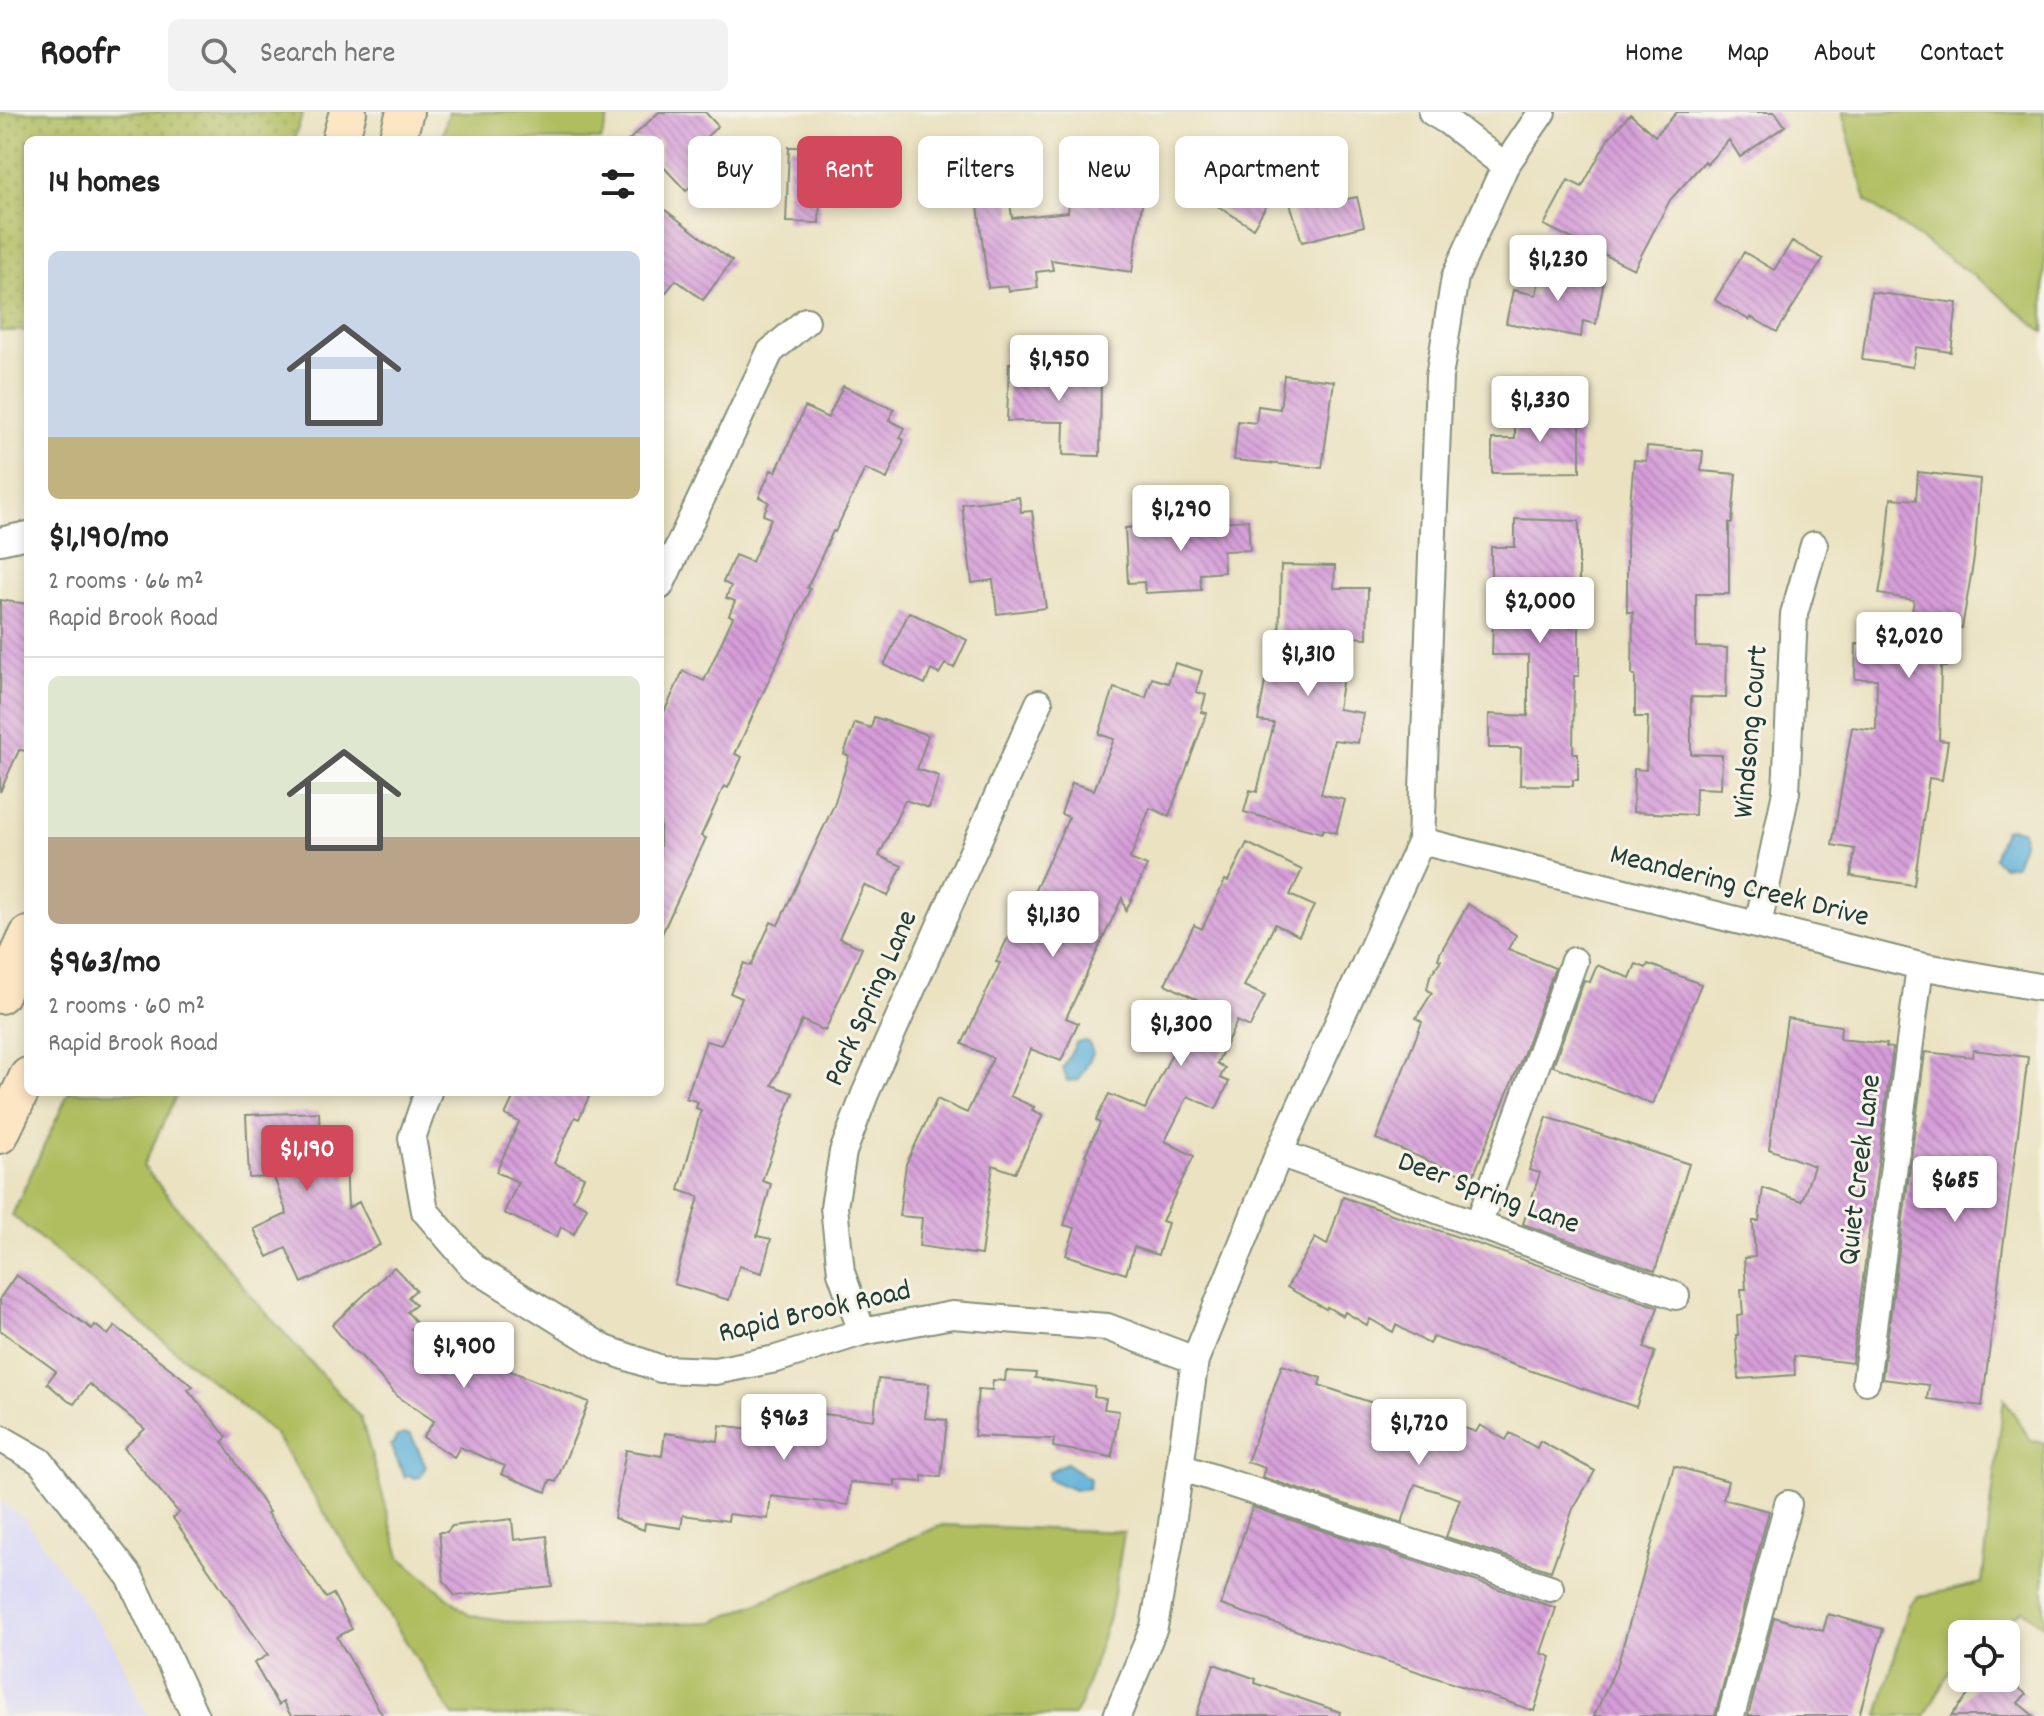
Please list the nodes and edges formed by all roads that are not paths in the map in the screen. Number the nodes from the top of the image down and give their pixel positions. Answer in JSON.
{"nodes":[{"id":1,"x":348,"y":112,"type":"edge"},
{"id":2,"x":405,"y":112,"type":"edge"},
{"id":3,"x":1432,"y":112,"type":"edge"},
{"id":4,"x":1542,"y":112,"type":"edge"},
{"id":5,"x":341,"y":136,"type":"edge"},
{"id":6,"x":398,"y":136,"type":"edge"},
{"id":7,"x":1505,"y":166,"type":"junction"},
{"id":8,"x":806,"y":321,"type":"dead end"},
{"id":9,"x":24,"y":536,"type":"edge"},
{"id":10,"x":0,"y":541,"type":"edge"},
{"id":11,"x":1814,"y":545,"type":"dead end"},
{"id":12,"x":664,"y":577,"type":"edge"},
{"id":13,"x":1039,"y":703,"type":"dead end"},
{"id":14,"x":1421,"y":841,"type":"junction"},
{"id":15,"x":1758,"y":925,"type":"junction"},
{"id":16,"x":24,"y":944,"type":"edge"},
{"id":17,"x":1574,"y":961,"type":"dead end"},
{"id":18,"x":1920,"y":966,"type":"junction"},
{"id":19,"x":2044,"y":988,"type":"edge"},
{"id":20,"x":0,"y":995,"type":"edge"},
{"id":21,"x":24,"y":1084,"type":"edge"},
{"id":22,"x":427,"y":1096,"type":"edge"},
{"id":23,"x":0,"y":1135,"type":"edge"},
{"id":24,"x":1279,"y":1153,"type":"junction"},
{"id":25,"x":1478,"y":1225,"type":"junction"},
{"id":26,"x":1676,"y":1296,"type":"dead end"},
{"id":27,"x":862,"y":1332,"type":"junction"},
{"id":28,"x":1195,"y":1360,"type":"junction"},
{"id":29,"x":1866,"y":1381,"type":"dead end"},
{"id":30,"x":0,"y":1438,"type":"edge"},
{"id":31,"x":1180,"y":1467,"type":"junction"},
{"id":32,"x":1788,"y":1504,"type":"dead end"},
{"id":33,"x":1550,"y":1588,"type":"dead end"},
{"id":34,"x":195,"y":1716,"type":"edge"},
{"id":35,"x":1117,"y":1716,"type":"edge"},
{"id":36,"x":1731,"y":1716,"type":"edge"}],
"edges":[{"from":1,"to":5,"type":"main road"},
{"from":2,"to":6,"type":"main road"},
{"from":3,"to":7,"type":"street"},
{"from":4,"to":7,"type":"street"},
{"from":7,"to":14,"type":"street"},
{"from":8,"to":12,"type":"street"},
{"from":9,"to":10,"type":"street"},
{"from":11,"to":15,"type":"street","name":"Windsong Court"},
{"from":13,"to":27,"type":"street","name":"Park Spring Lane"},
{"from":14,"to":15,"type":"street","name":"Meandering Creek Drive"},
{"from":14,"to":24,"type":"street"},
{"from":15,"to":18,"type":"street","name":"Meandering Creek Drive"},
{"from":16,"to":20,"type":"main road"},
{"from":17,"to":25,"type":"street"},
{"from":18,"to":19,"type":"street","name":"Meandering Creek Drive"},
{"from":18,"to":29,"type":"street","name":"Quiet Creek Lane"},
{"from":21,"to":23,"type":"main road"},
{"from":22,"to":27,"type":"street","name":"Rapid Brook Road"},
{"from":24,"to":25,"type":"street","name":"Deer Spring Lane"},
{"from":24,"to":28,"type":"street"},
{"from":25,"to":26,"type":"street","name":"Deer Spring Lane"},
{"from":27,"to":28,"type":"street","name":"Rapid Brook Road"},
{"from":28,"to":31,"type":"street"},
{"from":30,"to":34,"type":"street"},
{"from":31,"to":33,"type":"street"},
{"from":31,"to":35,"type":"street"},
{"from":32,"to":36,"type":"street"}]}
